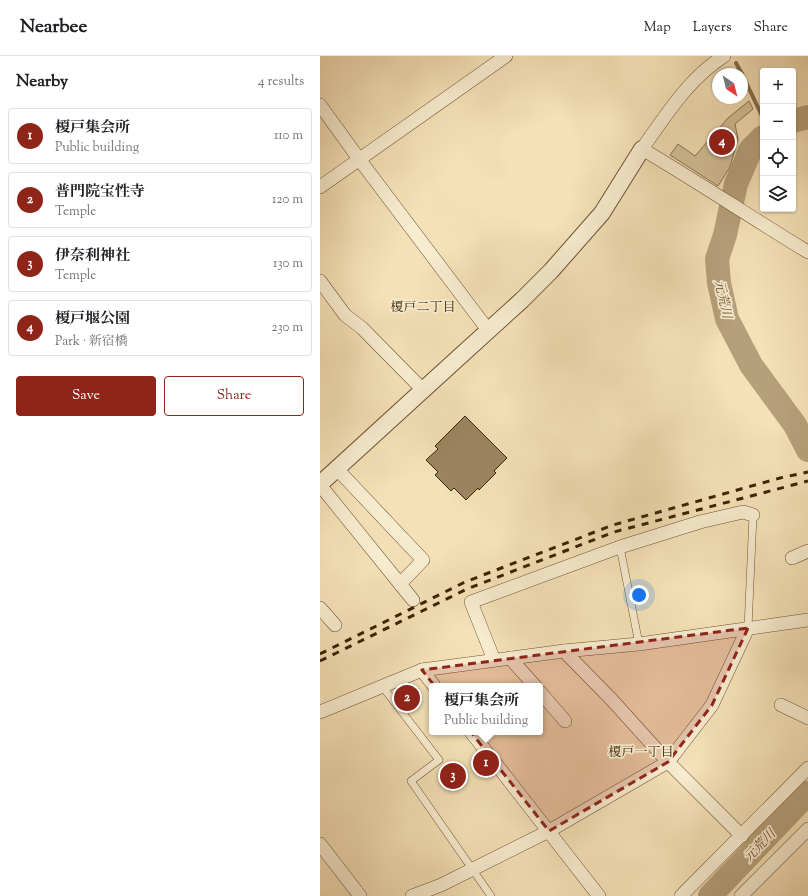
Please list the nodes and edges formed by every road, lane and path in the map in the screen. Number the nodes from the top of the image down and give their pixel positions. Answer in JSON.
{"nodes":[{"id":1,"x":506,"y":56,"type":"edge"},
{"id":2,"x":724,"y":56,"type":"edge"},
{"id":3,"x":320,"y":105,"type":"edge"},
{"id":4,"x":642,"y":149,"type":"junction"},
{"id":5,"x":359,"y":159,"type":"junction"},
{"id":6,"x":320,"y":187,"type":"edge"},
{"id":7,"x":808,"y":252,"type":"edge"},
{"id":8,"x":320,"y":280,"type":"edge"},
{"id":9,"x":488,"y":330,"type":"junction"},
{"id":10,"x":422,"y":390,"type":"junction"},
{"id":11,"x":337,"y":469,"type":"junction"},
{"id":12,"x":320,"y":485,"type":"edge"},
{"id":13,"x":753,"y":515,"type":"joint"},
{"id":14,"x":620,"y":547,"type":"junction"},
{"id":15,"x":808,"y":551,"type":"edge"},
{"id":16,"x":792,"y":558,"type":"dead end"},
{"id":17,"x":400,"y":584,"type":"junction"},
{"id":18,"x":413,"y":600,"type":"dead end"},
{"id":19,"x":320,"y":608,"type":"edge"},
{"id":20,"x":808,"y":620,"type":"edge"},
{"id":21,"x":336,"y":625,"type":"dead end"},
{"id":22,"x":748,"y":628,"type":"junction"},
{"id":23,"x":639,"y":644,"type":"junction"},
{"id":24,"x":564,"y":651,"type":"junction"},
{"id":25,"x":510,"y":658,"type":"junction"},
{"id":26,"x":494,"y":660,"type":"junction"},
{"id":27,"x":422,"y":670,"type":"junction"},
{"id":28,"x":432,"y":683,"type":"edge"},
{"id":29,"x":532,"y":683,"type":"edge"},
{"id":30,"x":382,"y":686,"type":"junction"},
{"id":31,"x":543,"y":695,"type":"edge"},
{"id":32,"x":781,"y":705,"type":"dead end"},
{"id":33,"x":320,"y":712,"type":"edge"},
{"id":34,"x":808,"y":718,"type":"edge"},
{"id":35,"x":565,"y":721,"type":"dead end"},
{"id":36,"x":473,"y":735,"type":"edge"},
{"id":37,"x":668,"y":762,"type":"junction"},
{"id":38,"x":808,"y":768,"type":"edge"},
{"id":39,"x":808,"y":829,"type":"edge"},
{"id":40,"x":549,"y":831,"type":"junction"},
{"id":41,"x":742,"y":836,"type":"junction"},
{"id":42,"x":320,"y":844,"type":"edge"},
{"id":43,"x":472,"y":869,"type":"junction"},
{"id":44,"x":360,"y":896,"type":"edge"},
{"id":45,"x":412,"y":896,"type":"edge"},
{"id":46,"x":492,"y":896,"type":"edge"},
{"id":47,"x":599,"y":896,"type":"edge"},
{"id":48,"x":681,"y":896,"type":"edge"},
{"id":49,"x":741,"y":896,"type":"edge"}],
"edges":[{"from":1,"to":5,"type":"street"},
{"from":2,"to":4,"type":"street"},
{"from":3,"to":5,"type":"street"},
{"from":4,"to":7,"type":"street"},
{"from":4,"to":9,"type":"street"},
{"from":5,"to":6,"type":"street"},
{"from":5,"to":9,"type":"street"},
{"from":8,"to":10,"type":"street"},
{"from":9,"to":10,"type":"street"},
{"from":10,"to":11,"type":"street"},
{"from":11,"to":12,"type":"street"},
{"from":11,"to":17,"type":"street"},
{"from":12,"to":17,"type":"street"},
{"from":13,"to":14,"type":"street"},
{"from":13,"to":22,"type":"lane"},
{"from":14,"to":23,"type":"lane"},
{"from":14,"to":26,"type":"street"},
{"from":15,"to":16,"type":"street"},
{"from":17,"to":18,"type":"street"},
{"from":19,"to":21,"type":"street"},
{"from":20,"to":22,"type":"street"},
{"from":22,"to":23,"type":"street"},
{"from":22,"to":37,"type":"street"},
{"from":23,"to":24,"type":"street"},
{"from":24,"to":25,"type":"street"},
{"from":24,"to":37,"type":"street"},
{"from":25,"to":26,"type":"street"},
{"from":25,"to":29,"type":"street"},
{"from":26,"to":27,"type":"street"},
{"from":27,"to":28,"type":"street"},
{"from":27,"to":30,"type":"street"},
{"from":30,"to":33,"type":"street"},
{"from":30,"to":43,"type":"lane"},
{"from":31,"to":35,"type":"street"},
{"from":32,"to":34,"type":"street"},
{"from":36,"to":40,"type":"street"},
{"from":37,"to":40,"type":"street"},
{"from":37,"to":41,"type":"street"},
{"from":38,"to":41,"type":"street"},
{"from":39,"to":49,"type":"street"},
{"from":40,"to":43,"type":"street"},
{"from":40,"to":47,"type":"street"},
{"from":41,"to":48,"type":"street"},
{"from":42,"to":44,"type":"street"},
{"from":43,"to":45,"type":"street"},
{"from":43,"to":46,"type":"lane"}]}
